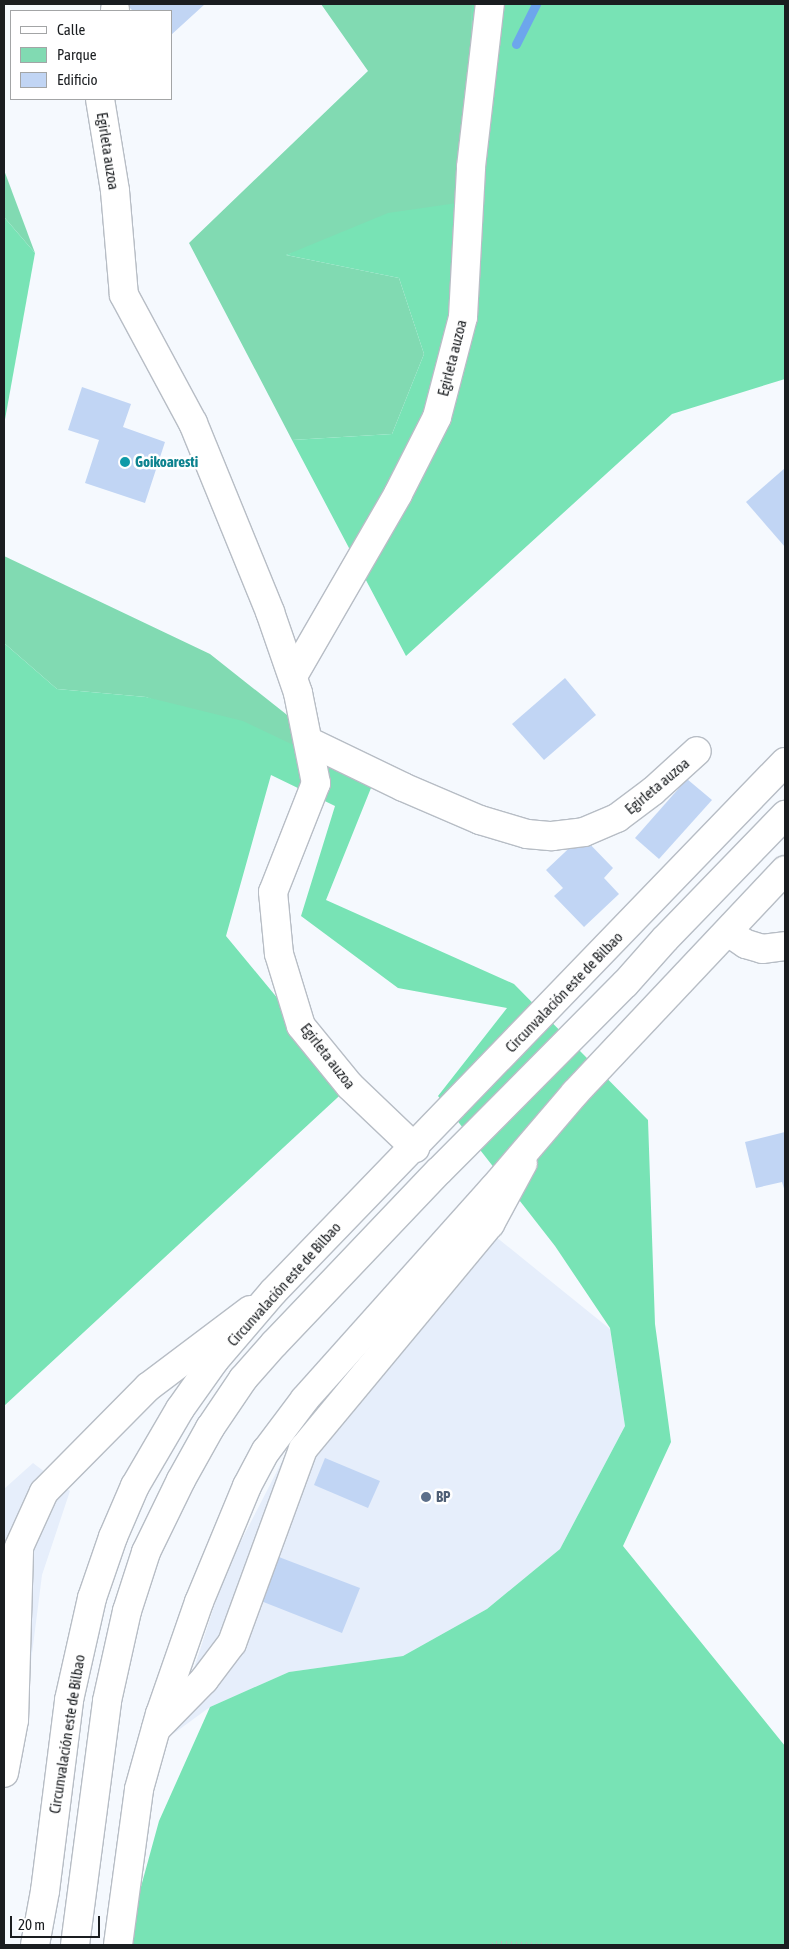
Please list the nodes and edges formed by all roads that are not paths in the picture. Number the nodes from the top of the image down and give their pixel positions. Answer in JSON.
{"nodes":[{"id":1,"x":490,"y":4,"type":"edge"},
{"id":2,"x":100,"y":100,"type":"edge"},
{"id":3,"x":293,"y":676,"type":"junction"},
{"id":4,"x":308,"y":741,"type":"junction"},
{"id":5,"x":697,"y":751,"type":"dead end"},
{"id":6,"x":785,"y":762,"type":"edge"},
{"id":7,"x":785,"y":815,"type":"edge"},
{"id":8,"x":785,"y":870,"type":"edge"},
{"id":9,"x":728,"y":932,"type":"junction"},
{"id":10,"x":785,"y":946,"type":"edge"},
{"id":11,"x":537,"y":1138,"type":"junction"},
{"id":12,"x":415,"y":1148,"type":"junction"},
{"id":13,"x":273,"y":1292,"type":"junction"},
{"id":14,"x":156,"y":1729,"type":"junction"},
{"id":15,"x":4,"y":1773,"type":"edge"},
{"id":16,"x":35,"y":1945,"type":"edge"},
{"id":17,"x":75,"y":1945,"type":"edge"},
{"id":18,"x":118,"y":1945,"type":"edge"}],
"edges":[{"from":1,"to":3,"type":"main road","name":"Egirleta auzoa"},
{"from":2,"to":3,"type":"main road","name":"Egirleta auzoa"},
{"from":3,"to":4,"type":"main road","name":"Egirleta auzoa"},
{"from":4,"to":5,"type":"main road","name":"Egirleta auzoa"},
{"from":4,"to":12,"type":"main road","name":"Egirleta auzoa"},
{"from":6,"to":12,"type":"main road","name":"Circunvalación este de Bilbao"},
{"from":7,"to":17,"type":"main road"},
{"from":8,"to":9,"type":"main road"},
{"from":9,"to":10,"type":"main road"},
{"from":9,"to":11,"type":"main road"},
{"from":11,"to":14,"type":"main road"},
{"from":11,"to":14,"type":"main road"},
{"from":12,"to":13,"type":"main road","name":"Circunvalación este de Bilbao"},
{"from":13,"to":15,"type":"main road"},
{"from":13,"to":16,"type":"main road","name":"Circunvalación este de Bilbao"},
{"from":14,"to":18,"type":"main road"}]}
